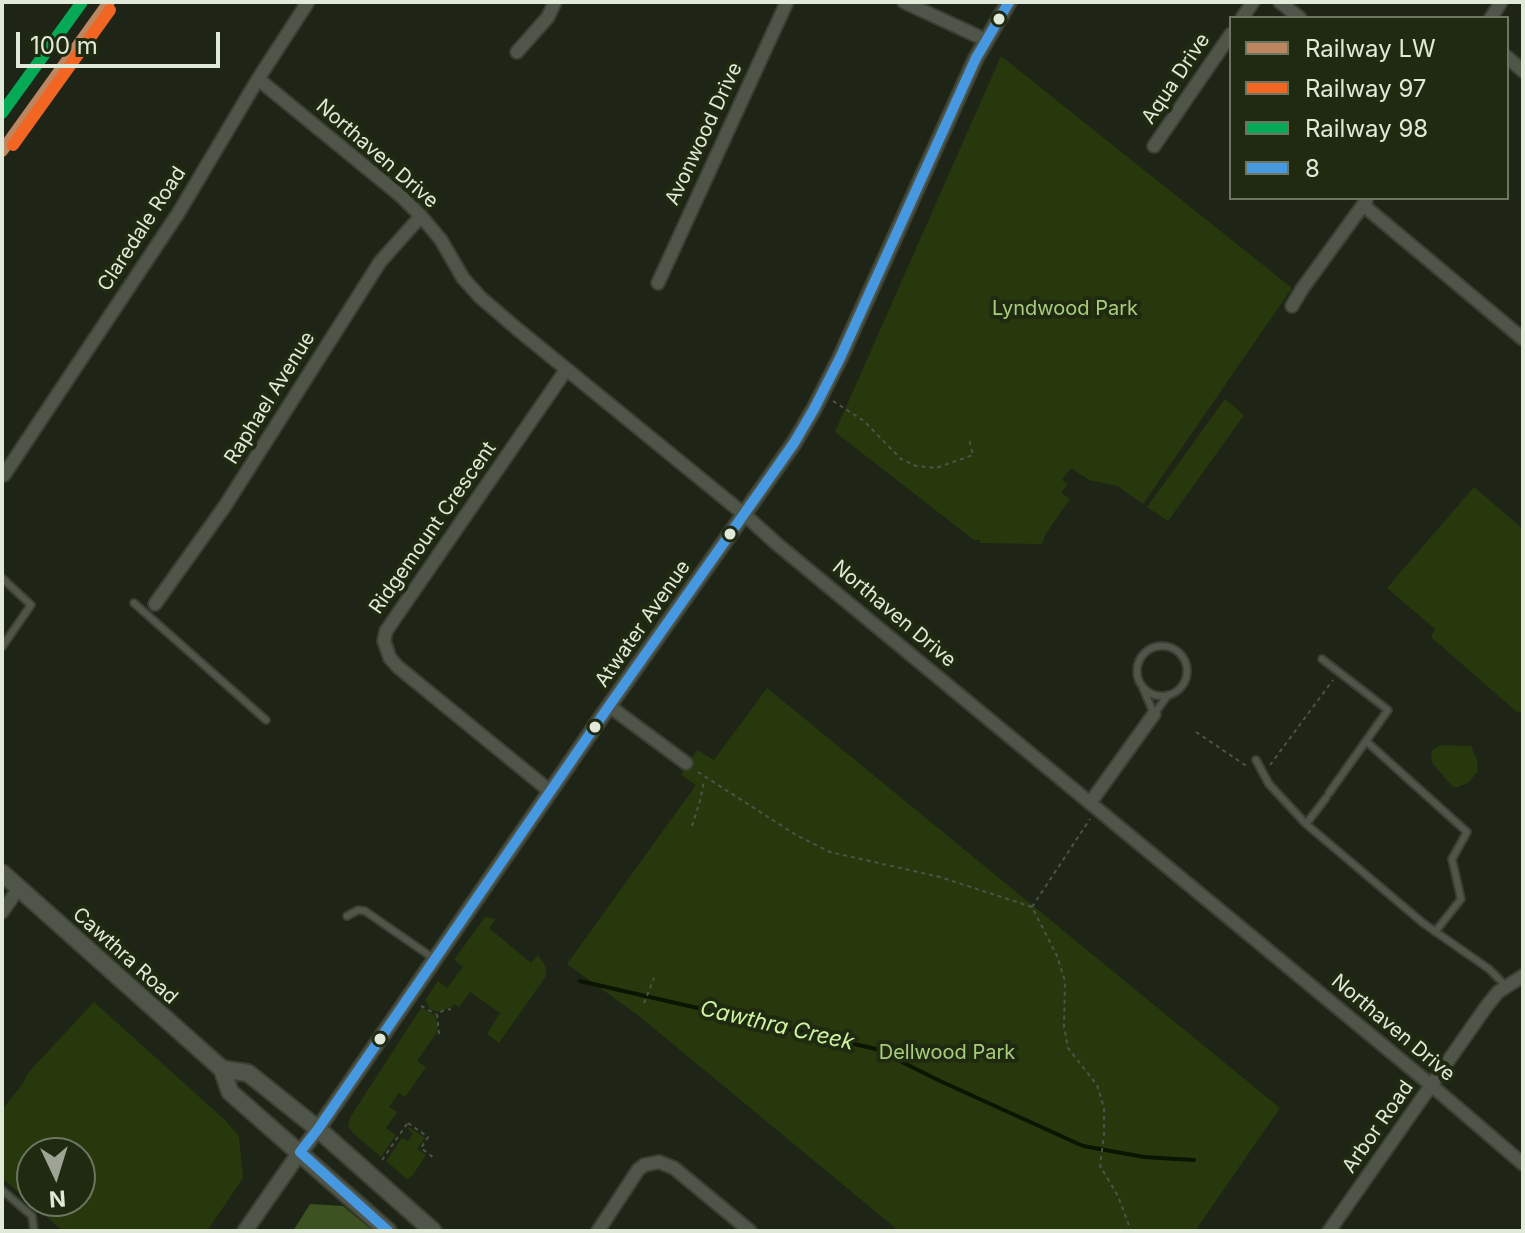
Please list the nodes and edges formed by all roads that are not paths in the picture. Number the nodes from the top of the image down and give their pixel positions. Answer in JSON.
{"nodes":[{"id":1,"x":308,"y":2,"type":"edge"},
{"id":2,"x":555,"y":2,"type":"edge"},
{"id":3,"x":787,"y":2,"type":"edge"},
{"id":4,"x":904,"y":2,"type":"edge"},
{"id":5,"x":1009,"y":2,"type":"edge"},
{"id":6,"x":1280,"y":2,"type":"edge"},
{"id":7,"x":1298,"y":16,"type":"edge"},
{"id":8,"x":1229,"y":37,"type":"edge"},
{"id":9,"x":986,"y":40,"type":"junction"},
{"id":10,"x":517,"y":52,"type":"dead end"},
{"id":11,"x":258,"y":79,"type":"junction"},
{"id":12,"x":1154,"y":146,"type":"dead end"},
{"id":13,"x":1365,"y":201,"type":"edge"},
{"id":14,"x":421,"y":216,"type":"junction"},
{"id":15,"x":658,"y":283,"type":"dead end"},
{"id":16,"x":1292,"y":306,"type":"dead end"},
{"id":17,"x":1523,"y":339,"type":"edge"},
{"id":18,"x":566,"y":370,"type":"junction"},
{"id":19,"x":4,"y":475,"type":"dead end"},
{"id":20,"x":745,"y":515,"type":"junction"},
{"id":21,"x":2,"y":578,"type":"edge"},
{"id":22,"x":134,"y":603,"type":"dead end"},
{"id":23,"x":155,"y":604,"type":"dead end"},
{"id":24,"x":2,"y":647,"type":"edge"},
{"id":25,"x":1322,"y":659,"type":"dead end"},
{"id":26,"x":1139,"y":682,"type":"junction"},
{"id":27,"x":1168,"y":695,"type":"junction"},
{"id":28,"x":609,"y":706,"type":"junction"},
{"id":29,"x":1154,"y":714,"type":"junction"},
{"id":30,"x":266,"y":720,"type":"dead end"},
{"id":31,"x":1366,"y":741,"type":"junction"},
{"id":32,"x":1256,"y":760,"type":"dead end"},
{"id":33,"x":686,"y":763,"type":"road end"},
{"id":34,"x":551,"y":792,"type":"junction"},
{"id":35,"x":1094,"y":806,"type":"junction"},
{"id":36,"x":1306,"y":824,"type":"junction"},
{"id":37,"x":2,"y":873,"type":"edge"},
{"id":38,"x":19,"y":888,"type":"junction"},
{"id":39,"x":2,"y":912,"type":"edge"},
{"id":40,"x":347,"y":916,"type":"dead end"},
{"id":41,"x":1435,"y":932,"type":"junction"},
{"id":42,"x":436,"y":960,"type":"junction"},
{"id":43,"x":1523,"y":976,"type":"edge"},
{"id":44,"x":1506,"y":986,"type":"junction"},
{"id":45,"x":222,"y":1069,"type":"junction"},
{"id":46,"x":1431,"y":1085,"type":"junction"},
{"id":47,"x":318,"y":1129,"type":"junction"},
{"id":48,"x":300,"y":1152,"type":"junction"},
{"id":49,"x":1523,"y":1164,"type":"edge"},
{"id":50,"x":2,"y":1190,"type":"edge"},
{"id":51,"x":34,"y":1231,"type":"edge"},
{"id":52,"x":245,"y":1231,"type":"edge"},
{"id":53,"x":388,"y":1231,"type":"edge"},
{"id":54,"x":433,"y":1231,"type":"edge"},
{"id":55,"x":598,"y":1231,"type":"edge"},
{"id":56,"x":750,"y":1231,"type":"edge"},
{"id":57,"x":1329,"y":1231,"type":"edge"}],
"edges":[{"from":1,"to":11,"type":"street","name":"Claredale Road"},
{"from":2,"to":10,"type":"street"},
{"from":3,"to":15,"type":"street","name":"Avonwood Drive"},
{"from":4,"to":9,"type":"street"},
{"from":5,"to":9,"type":"street","name":"Atwater Avenue"},
{"from":6,"to":7,"type":"street"},
{"from":8,"to":12,"type":"street","name":"Aqua Drive"},
{"from":9,"to":20,"type":"street","name":"Atwater Avenue"},
{"from":11,"to":14,"type":"street","name":"Northaven Drive"},
{"from":11,"to":19,"type":"street","name":"Claredale Road"},
{"from":13,"to":16,"type":"street"},
{"from":13,"to":17,"type":"street"},
{"from":14,"to":18,"type":"street","name":"Northaven Drive"},
{"from":14,"to":23,"type":"street","name":"Raphael Avenue"},
{"from":18,"to":20,"type":"street","name":"Northaven Drive"},
{"from":18,"to":34,"type":"street","name":"Ridgemount Crescent"},
{"from":20,"to":28,"type":"street","name":"Atwater Avenue"},
{"from":20,"to":35,"type":"street","name":"Northaven Drive"},
{"from":21,"to":24,"type":"lane"},
{"from":22,"to":30,"type":"lane"},
{"from":25,"to":31,"type":"lane"},
{"from":26,"to":27,"type":"lane"},
{"from":26,"to":27,"type":"lane"},
{"from":26,"to":29,"type":"lane"},
{"from":27,"to":29,"type":"lane"},
{"from":28,"to":33,"type":"street"},
{"from":28,"to":34,"type":"street","name":"Atwater Avenue"},
{"from":29,"to":35,"type":"street"},
{"from":31,"to":36,"type":"lane"},
{"from":31,"to":41,"type":"lane"},
{"from":32,"to":36,"type":"lane"},
{"from":34,"to":42,"type":"street","name":"Atwater Avenue"},
{"from":35,"to":46,"type":"street","name":"Northaven Drive"},
{"from":36,"to":41,"type":"lane"},
{"from":37,"to":38,"type":"main road","name":"Cawthra Road"},
{"from":38,"to":39,"type":"street"},
{"from":38,"to":45,"type":"main road","name":"Cawthra Road"},
{"from":40,"to":42,"type":"lane"},
{"from":41,"to":44,"type":"lane"},
{"from":42,"to":47,"type":"street","name":"Atwater Avenue"},
{"from":43,"to":44,"type":"street","name":"Arbor Road"},
{"from":44,"to":46,"type":"street","name":"Arbor Road"},
{"from":45,"to":47,"type":"main road","name":"Cawthra Road"},
{"from":45,"to":48,"type":"main road","name":"Cawthra Road"},
{"from":46,"to":49,"type":"street","name":"Northaven Drive"},
{"from":46,"to":57,"type":"street","name":"Arbor Road"},
{"from":47,"to":48,"type":"street","name":"Atwater Avenue"},
{"from":47,"to":54,"type":"main road","name":"Cawthra Road"},
{"from":48,"to":52,"type":"street","name":"Atwater Avenue"},
{"from":48,"to":53,"type":"main road","name":"Cawthra Road"},
{"from":50,"to":51,"type":"lane"},
{"from":55,"to":56,"type":"street"}]}
